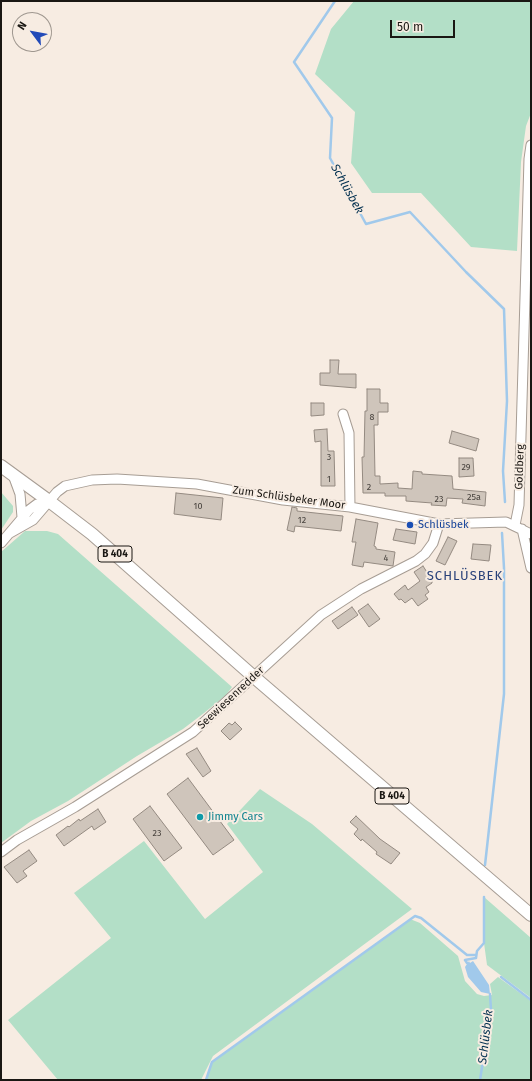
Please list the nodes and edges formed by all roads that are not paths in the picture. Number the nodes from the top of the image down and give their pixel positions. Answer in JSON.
{"nodes":[{"id":1,"x":531,"y":145,"type":"edge"},
{"id":2,"x":343,"y":414,"type":"dead end"},
{"id":3,"x":1,"y":466,"type":"edge"},
{"id":4,"x":13,"y":475,"type":"junction"},
{"id":5,"x":49,"y":500,"type":"junction"},
{"id":6,"x":350,"y":507,"type":"junction"},
{"id":7,"x":22,"y":517,"type":"junction"},
{"id":8,"x":439,"y":524,"type":"junction"},
{"id":9,"x":519,"y":527,"type":"junction"},
{"id":10,"x":10,"y":533,"type":"junction"},
{"id":11,"x":531,"y":534,"type":"edge"},
{"id":12,"x":1,"y":543,"type":"edge"},
{"id":13,"x":531,"y":568,"type":"edge"},
{"id":14,"x":254,"y":677,"type":"junction"},
{"id":15,"x":1,"y":852,"type":"edge"},
{"id":16,"x":531,"y":915,"type":"edge"}],
"edges":[{"from":1,"to":9,"type":"street","name":"Goldberg"},
{"from":2,"to":6,"type":"street"},
{"from":3,"to":4,"type":"main road","number":"B 404"},
{"from":4,"to":5,"type":"main road","number":"B 404"},
{"from":4,"to":7,"type":"street"},
{"from":5,"to":6,"type":"street","name":"Zum Schlüsbeker Moor"},
{"from":5,"to":7,"type":"street"},
{"from":5,"to":10,"type":"street"},
{"from":5,"to":14,"type":"main road","number":"B 404"},
{"from":6,"to":8,"type":"street","name":"Zum Schlüsbeker Moor"},
{"from":7,"to":10,"type":"street"},
{"from":8,"to":9,"type":"street","name":"Zum Schlüsbeker Moor"},
{"from":8,"to":14,"type":"street","name":"Seewiesenredder"},
{"from":9,"to":11,"type":"street","name":"Zum Schlüsbeker Moor"},
{"from":9,"to":13,"type":"street"},
{"from":10,"to":12,"type":"street"},
{"from":14,"to":15,"type":"street","name":"Seewiesenredder"},
{"from":14,"to":16,"type":"main road","number":"B 404"}]}
